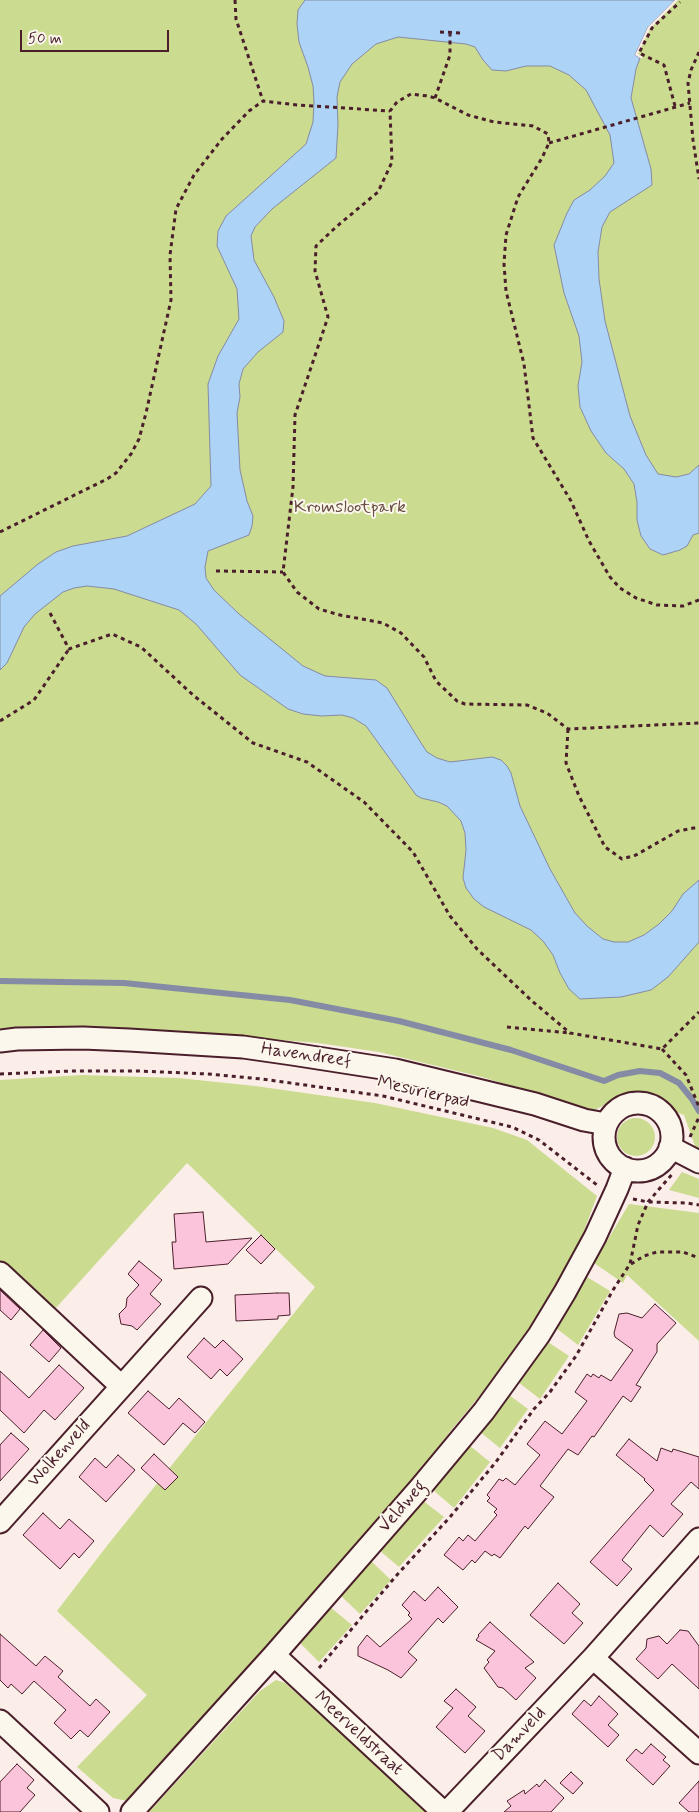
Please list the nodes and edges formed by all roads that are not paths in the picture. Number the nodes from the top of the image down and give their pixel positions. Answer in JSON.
{"nodes":[{"id":1,"x":0,"y":1041,"type":"edge"},
{"id":2,"x":606,"y":1124,"type":"junction"},
{"id":3,"x":670,"y":1147,"type":"junction"},
{"id":4,"x":699,"y":1162,"type":"edge"},
{"id":5,"x":625,"y":1168,"type":"junction"},
{"id":6,"x":0,"y":1274,"type":"edge"},
{"id":7,"x":201,"y":1298,"type":"dead end"},
{"id":8,"x":121,"y":1386,"type":"junction"},
{"id":9,"x":0,"y":1522,"type":"edge"},
{"id":10,"x":699,"y":1539,"type":"edge"},
{"id":11,"x":274,"y":1655,"type":"junction"},
{"id":12,"x":593,"y":1658,"type":"junction"},
{"id":13,"x":0,"y":1721,"type":"edge"},
{"id":14,"x":699,"y":1753,"type":"edge"},
{"id":15,"x":98,"y":1812,"type":"edge"},
{"id":16,"x":132,"y":1812,"type":"edge"},
{"id":17,"x":443,"y":1812,"type":"edge"},
{"id":18,"x":447,"y":1812,"type":"edge"}],
"edges":[{"from":1,"to":2,"type":"street","name":"Havendreef"},
{"from":2,"to":3,"type":"street"},
{"from":2,"to":5,"type":"street"},
{"from":3,"to":4,"type":"street"},
{"from":3,"to":5,"type":"street"},
{"from":5,"to":11,"type":"street","name":"Veldweg"},
{"from":6,"to":8,"type":"street"},
{"from":7,"to":8,"type":"street","name":"Wolkenveld"},
{"from":8,"to":9,"type":"street","name":"Wolkenveld"},
{"from":10,"to":12,"type":"street","name":"Damveld"},
{"from":11,"to":16,"type":"street","name":"Veldweg"},
{"from":11,"to":17,"type":"street","name":"Meerveldstraat"},
{"from":12,"to":14,"type":"street"},
{"from":12,"to":18,"type":"street","name":"Damveld"},
{"from":13,"to":15,"type":"street"}]}
